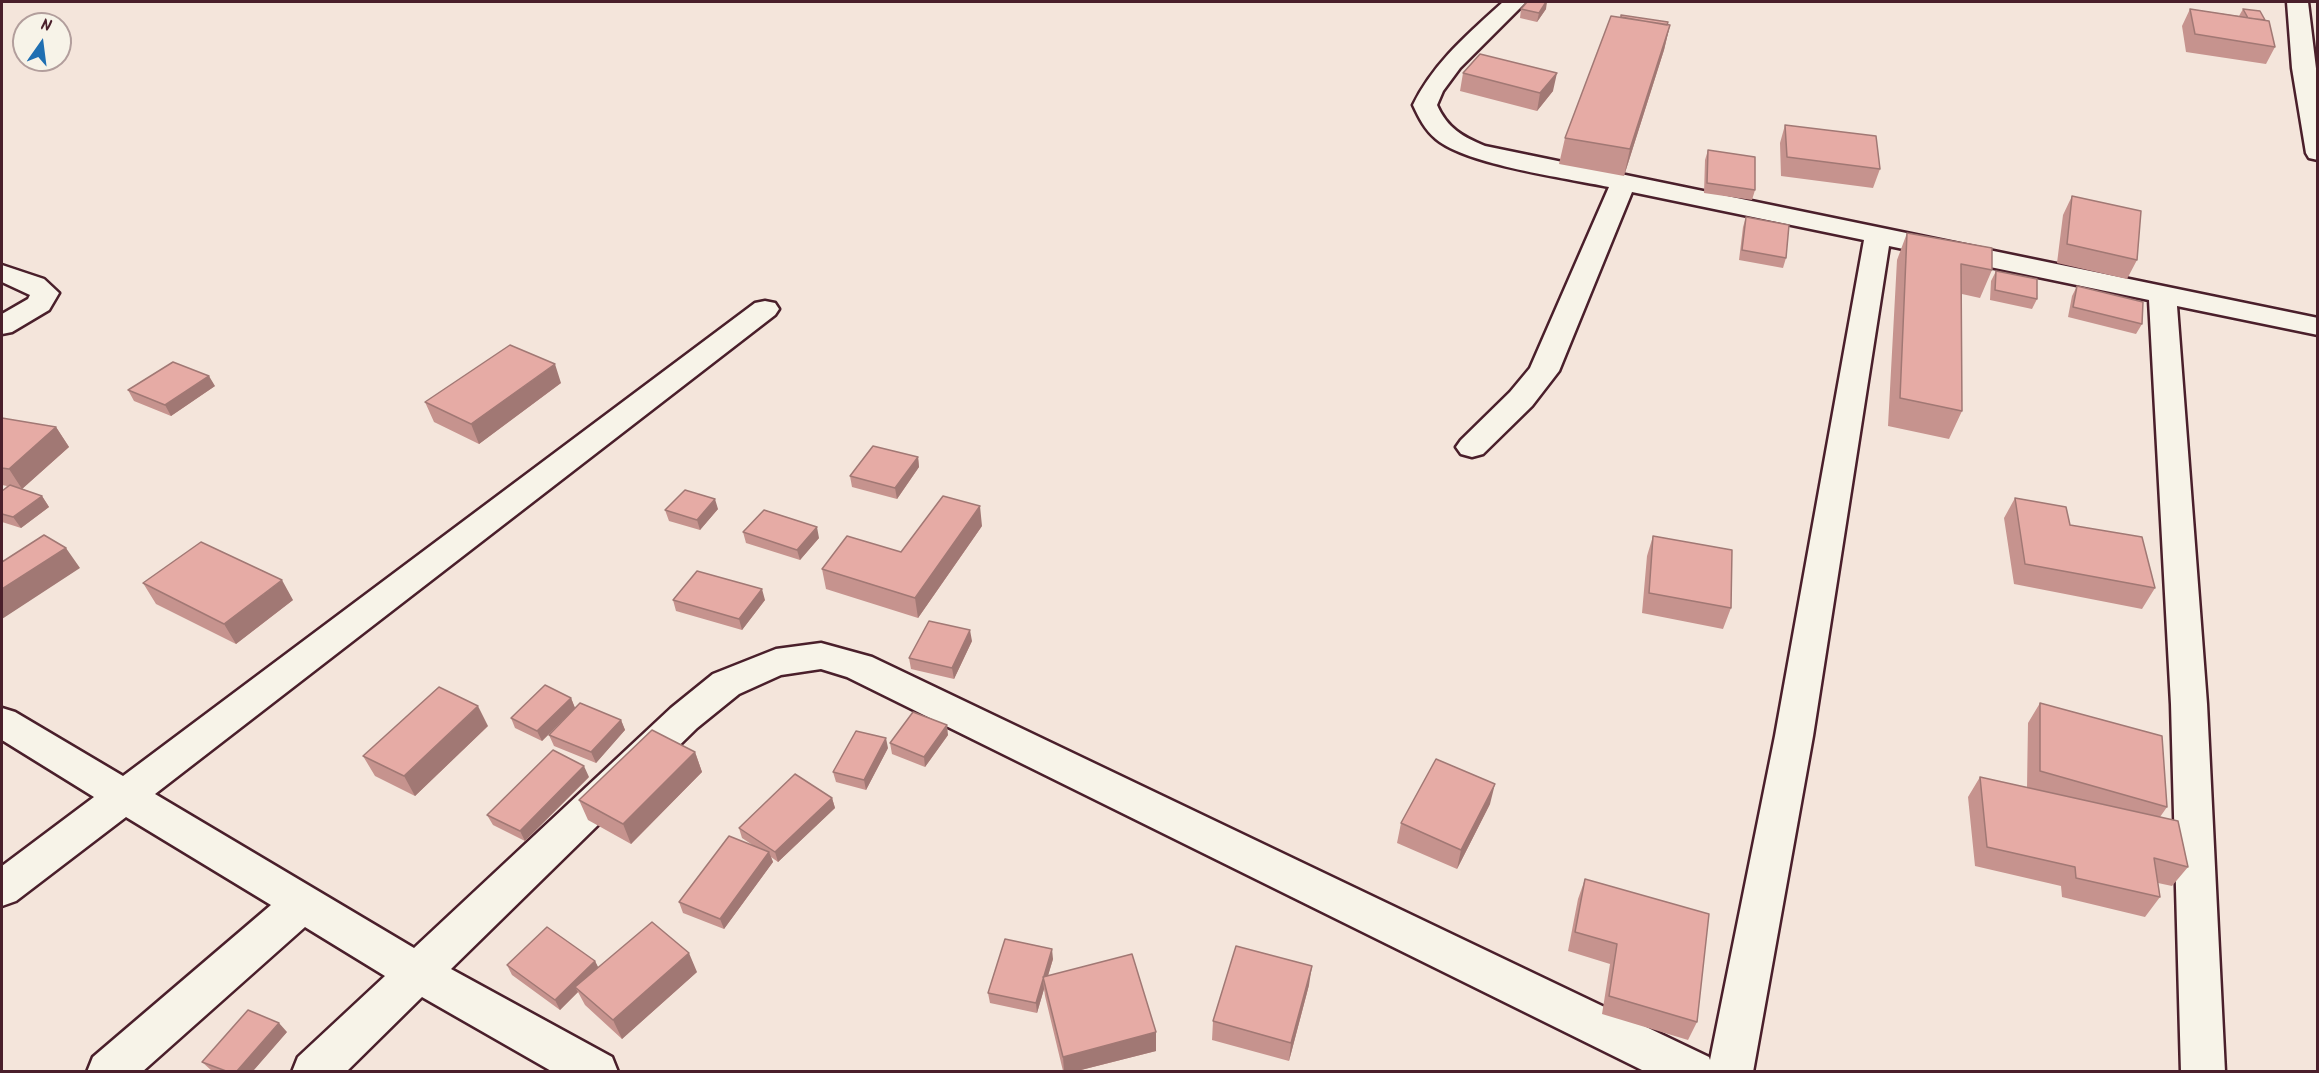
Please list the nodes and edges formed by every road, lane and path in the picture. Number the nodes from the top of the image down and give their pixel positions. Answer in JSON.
{"nodes":[{"id":1,"x":1515,"y":2,"type":"edge"},
{"id":2,"x":2297,"y":2,"type":"edge"},
{"id":3,"x":2310,"y":69,"type":"edge"},
{"id":4,"x":2318,"y":153,"type":"edge"},
{"id":5,"x":1623,"y":183,"type":"junction"},
{"id":6,"x":1878,"y":234,"type":"junction"},
{"id":7,"x":2,"y":273,"type":"edge"},
{"id":8,"x":2162,"y":294,"type":"junction"},
{"id":9,"x":765,"y":309,"type":"dead end"},
{"id":10,"x":2,"y":326,"type":"edge"},
{"id":11,"x":2318,"y":327,"type":"edge"},
{"id":12,"x":1472,"y":447,"type":"dead end"},
{"id":13,"x":2,"y":722,"type":"edge"},
{"id":14,"x":126,"y":796,"type":"junction"},
{"id":15,"x":2,"y":889,"type":"edge"},
{"id":16,"x":303,"y":903,"type":"junction"},
{"id":17,"x":418,"y":973,"type":"junction"},
{"id":18,"x":109,"y":1071,"type":"edge"},
{"id":19,"x":314,"y":1071,"type":"edge"},
{"id":20,"x":596,"y":1071,"type":"edge"},
{"id":21,"x":1693,"y":1071,"type":"edge"},
{"id":22,"x":1730,"y":1071,"type":"edge"},
{"id":23,"x":2203,"y":1071,"type":"edge"}],
"edges":[{"from":1,"to":5,"type":"street"},
{"from":2,"to":3,"type":"street"},
{"from":3,"to":4,"type":"street"},
{"from":5,"to":6,"type":"street"},
{"from":5,"to":12,"type":"street"},
{"from":6,"to":8,"type":"street"},
{"from":6,"to":22,"type":"street"},
{"from":7,"to":10,"type":"street"},
{"from":8,"to":11,"type":"street"},
{"from":8,"to":23,"type":"street"},
{"from":9,"to":14,"type":"street"},
{"from":13,"to":14,"type":"street"},
{"from":14,"to":15,"type":"street"},
{"from":14,"to":16,"type":"street"},
{"from":16,"to":17,"type":"street"},
{"from":16,"to":18,"type":"street"},
{"from":17,"to":19,"type":"street"},
{"from":17,"to":20,"type":"street"},
{"from":17,"to":21,"type":"street"}]}
